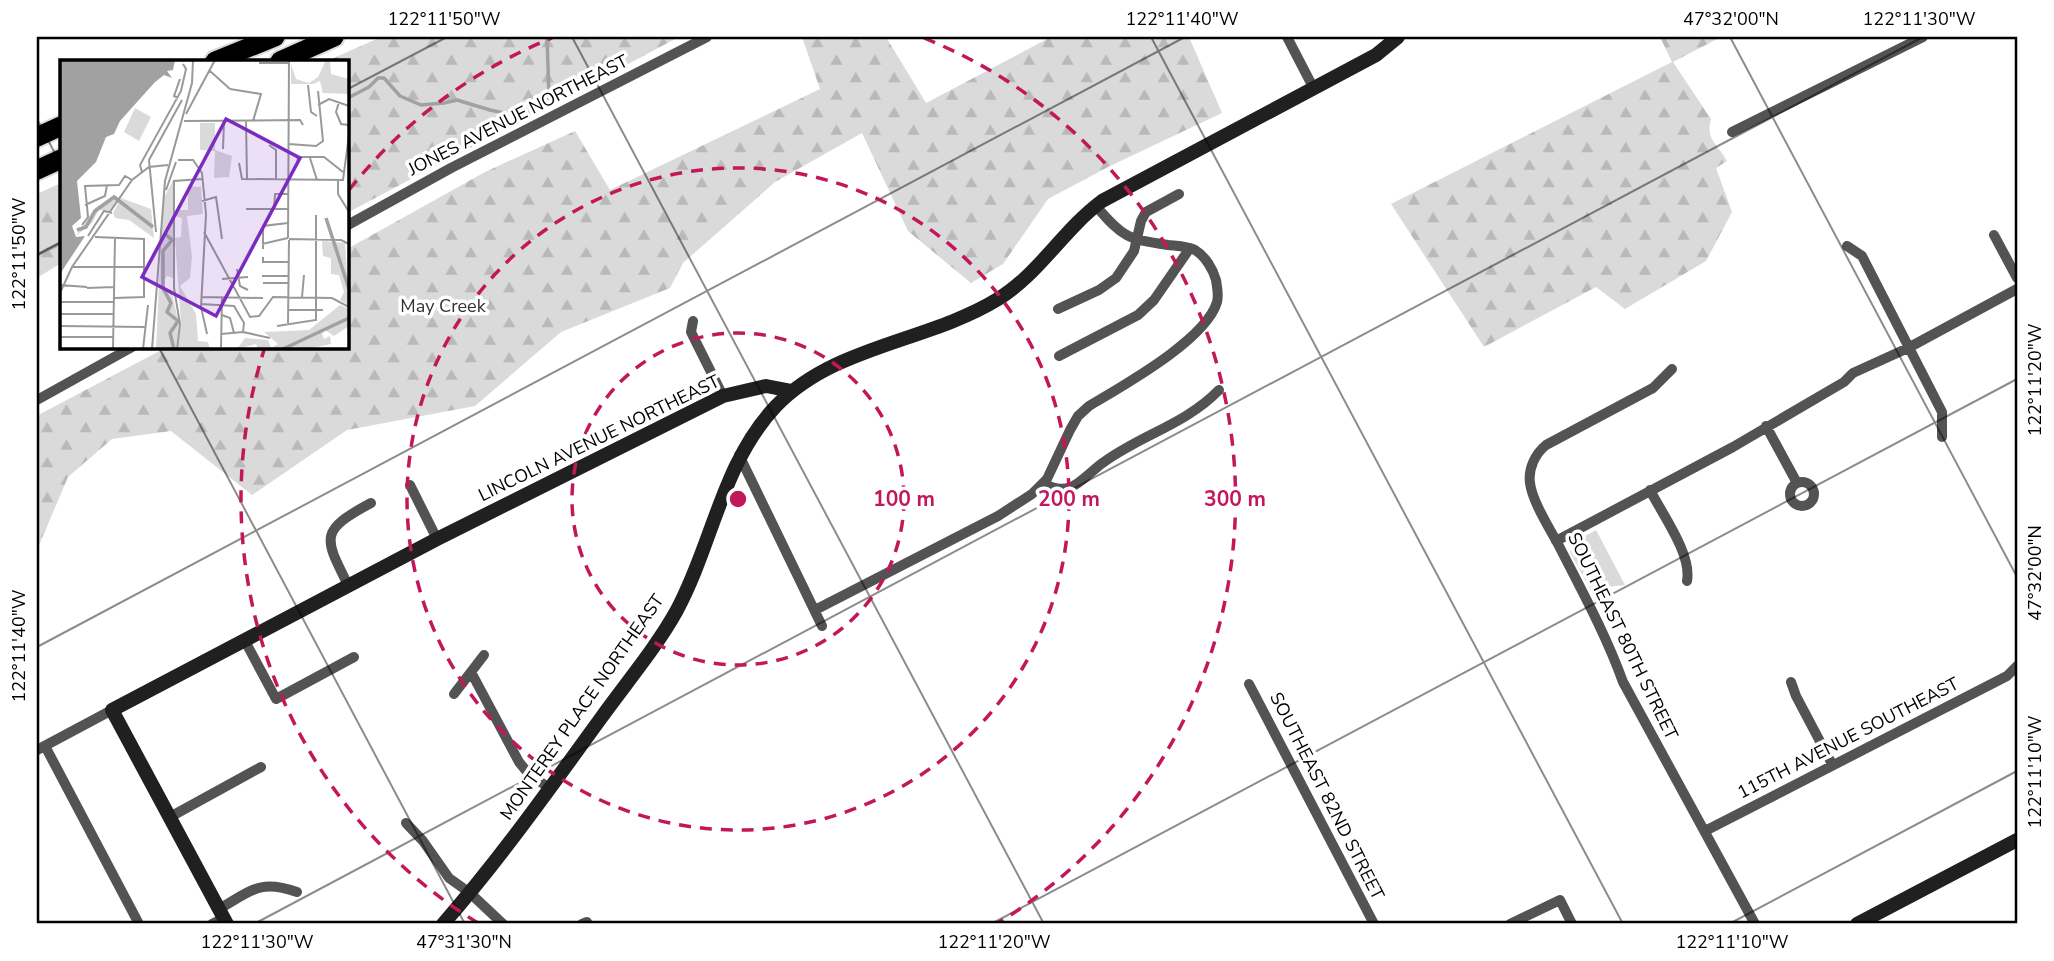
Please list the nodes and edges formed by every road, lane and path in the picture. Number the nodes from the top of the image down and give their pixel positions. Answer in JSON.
{"nodes":[{"id":1,"x":275,"y":37,"type":"edge"},
{"id":2,"x":334,"y":37,"type":"edge"},
{"id":3,"x":707,"y":37,"type":"edge"},
{"id":4,"x":1287,"y":37,"type":"edge"},
{"id":5,"x":1398,"y":37,"type":"edge"},
{"id":6,"x":1923,"y":37,"type":"edge"},
{"id":7,"x":218,"y":60,"type":"edge"},
{"id":8,"x":282,"y":60,"type":"edge"},
{"id":9,"x":1314,"y":89,"type":"junction"},
{"id":10,"x":60,"y":126,"type":"edge"},
{"id":11,"x":1732,"y":132,"type":"dead end"},
{"id":12,"x":37,"y":137,"type":"edge"},
{"id":13,"x":60,"y":159,"type":"edge"},
{"id":14,"x":37,"y":170,"type":"edge"},
{"id":15,"x":1179,"y":194,"type":"dead end"},
{"id":16,"x":1096,"y":206,"type":"junction"},
{"id":17,"x":348,"y":225,"type":"edge"},
{"id":18,"x":1994,"y":235,"type":"dead end"},
{"id":19,"x":1137,"y":240,"type":"junction"},
{"id":20,"x":1847,"y":246,"type":"dead end"},
{"id":21,"x":1189,"y":248,"type":"junction"},
{"id":22,"x":2017,"y":278,"type":"edge"},
{"id":23,"x":2017,"y":289,"type":"edge"},
{"id":24,"x":1058,"y":309,"type":"dead end"},
{"id":25,"x":693,"y":321,"type":"dead end"},
{"id":26,"x":130,"y":348,"type":"edge"},
{"id":27,"x":1908,"y":348,"type":"junction"},
{"id":28,"x":1059,"y":356,"type":"dead end"},
{"id":29,"x":1672,"y":369,"type":"dead end"},
{"id":30,"x":1219,"y":390,"type":"dead end"},
{"id":31,"x":792,"y":391,"type":"junction"},
{"id":32,"x":723,"y":396,"type":"junction"},
{"id":33,"x":37,"y":400,"type":"edge"},
{"id":34,"x":1766,"y":426,"type":"junction"},
{"id":35,"x":1942,"y":437,"type":"dead end"},
{"id":36,"x":739,"y":455,"type":"junction"},
{"id":37,"x":1043,"y":483,"type":"junction"},
{"id":38,"x":1797,"y":483,"type":"dead end"},
{"id":39,"x":410,"y":485,"type":"dead end"},
{"id":40,"x":1650,"y":491,"type":"junction"},
{"id":41,"x":371,"y":503,"type":"dead end"},
{"id":42,"x":438,"y":539,"type":"junction"},
{"id":43,"x":1556,"y":541,"type":"junction"},
{"id":44,"x":1687,"y":581,"type":"dead end"},
{"id":45,"x":348,"y":585,"type":"junction"},
{"id":46,"x":815,"y":610,"type":"junction"},
{"id":47,"x":822,"y":625,"type":"dead end"},
{"id":48,"x":245,"y":641,"type":"junction"},
{"id":49,"x":484,"y":656,"type":"dead end"},
{"id":50,"x":354,"y":657,"type":"dead end"},
{"id":51,"x":2017,"y":666,"type":"edge"},
{"id":52,"x":471,"y":672,"type":"junction"},
{"id":53,"x":1791,"y":682,"type":"dead end"},
{"id":54,"x":1249,"y":684,"type":"dead end"},
{"id":55,"x":454,"y":694,"type":"dead end"},
{"id":56,"x":112,"y":710,"type":"junction"},
{"id":57,"x":41,"y":748,"type":"edge"},
{"id":58,"x":1832,"y":764,"type":"junction"},
{"id":59,"x":261,"y":767,"type":"dead end"},
{"id":60,"x":549,"y":788,"type":"junction"},
{"id":61,"x":170,"y":817,"type":"junction"},
{"id":62,"x":406,"y":823,"type":"dead end"},
{"id":63,"x":1705,"y":831,"type":"junction"},
{"id":64,"x":2017,"y":840,"type":"edge"},
{"id":65,"x":296,"y":892,"type":"dead end"},
{"id":66,"x":470,"y":894,"type":"junction"},
{"id":67,"x":220,"y":919,"type":"edge"},
{"id":68,"x":139,"y":924,"type":"edge"},
{"id":69,"x":443,"y":924,"type":"edge"},
{"id":70,"x":503,"y":924,"type":"edge"},
{"id":71,"x":1374,"y":924,"type":"edge"},
{"id":72,"x":1510,"y":924,"type":"edge"},
{"id":73,"x":1572,"y":924,"type":"edge"},
{"id":74,"x":1755,"y":924,"type":"edge"},
{"id":75,"x":1857,"y":924,"type":"edge"}],
"edges":[{"from":1,"to":7,"type":"highway"},
{"from":2,"to":8,"type":"highway"},
{"from":3,"to":17,"type":"street","name":"JONES AVENUE NORTHEAST"},
{"from":4,"to":9,"type":"street"},
{"from":5,"to":9,"type":"street"},
{"from":6,"to":11,"type":"street"},
{"from":9,"to":16,"type":"street"},
{"from":10,"to":12,"type":"highway"},
{"from":13,"to":14,"type":"highway"},
{"from":15,"to":19,"type":"street"},
{"from":16,"to":19,"type":"street"},
{"from":16,"to":31,"type":"street"},
{"from":18,"to":22,"type":"street"},
{"from":19,"to":21,"type":"street"},
{"from":19,"to":24,"type":"street"},
{"from":20,"to":27,"type":"street"},
{"from":21,"to":28,"type":"street"},
{"from":21,"to":37,"type":"street"},
{"from":23,"to":27,"type":"street"},
{"from":25,"to":32,"type":"street"},
{"from":26,"to":33,"type":"street"},
{"from":27,"to":34,"type":"street"},
{"from":27,"to":35,"type":"street"},
{"from":29,"to":43,"type":"street","name":"SOUTHEAST 80TH STREET"},
{"from":30,"to":37,"type":"street"},
{"from":31,"to":32,"type":"street","name":"LINCOLN AVENUE NORTHEAST"},
{"from":31,"to":36,"type":"street","name":"MONTEREY PLACE NORTHEAST"},
{"from":32,"to":42,"type":"street","name":"LINCOLN AVENUE NORTHEAST"},
{"from":34,"to":38,"type":"street"},
{"from":34,"to":40,"type":"street"},
{"from":36,"to":46,"type":"street"},
{"from":36,"to":60,"type":"street","name":"MONTEREY PLACE NORTHEAST"},
{"from":37,"to":46,"type":"street"},
{"from":39,"to":42,"type":"street"},
{"from":40,"to":43,"type":"street"},
{"from":40,"to":44,"type":"street"},
{"from":41,"to":45,"type":"street"},
{"from":42,"to":45,"type":"street","name":"LINCOLN AVENUE NORTHEAST"},
{"from":43,"to":63,"type":"street","name":"SOUTHEAST 80TH STREET"},
{"from":45,"to":48,"type":"street","name":"LINCOLN AVENUE NORTHEAST"},
{"from":46,"to":47,"type":"street"},
{"from":48,"to":50,"type":"street"},
{"from":48,"to":56,"type":"street","name":"LINCOLN AVENUE NORTHEAST"},
{"from":49,"to":52,"type":"street"},
{"from":51,"to":58,"type":"street","name":"115TH AVENUE SOUTHEAST"},
{"from":52,"to":55,"type":"street"},
{"from":52,"to":60,"type":"street"},
{"from":53,"to":58,"type":"street"},
{"from":54,"to":71,"type":"street","name":"SOUTHEAST 82ND STREET"},
{"from":56,"to":57,"type":"street","name":"LINCOLN AVENUE NORTHEAST"},
{"from":56,"to":61,"type":"street"},
{"from":57,"to":68,"type":"street"},
{"from":58,"to":63,"type":"street","name":"115TH AVENUE SOUTHEAST"},
{"from":59,"to":61,"type":"street"},
{"from":60,"to":66,"type":"street","name":"MONTEREY PLACE NORTHEAST"},
{"from":61,"to":67,"type":"street"},
{"from":62,"to":66,"type":"street"},
{"from":63,"to":74,"type":"street","name":"SOUTHEAST 80TH STREET"},
{"from":64,"to":75,"type":"street"},
{"from":65,"to":67,"type":"street"},
{"from":66,"to":69,"type":"street","name":"MONTEREY PLACE NORTHEAST"},
{"from":66,"to":70,"type":"street"},
{"from":72,"to":73,"type":"street"}]}
